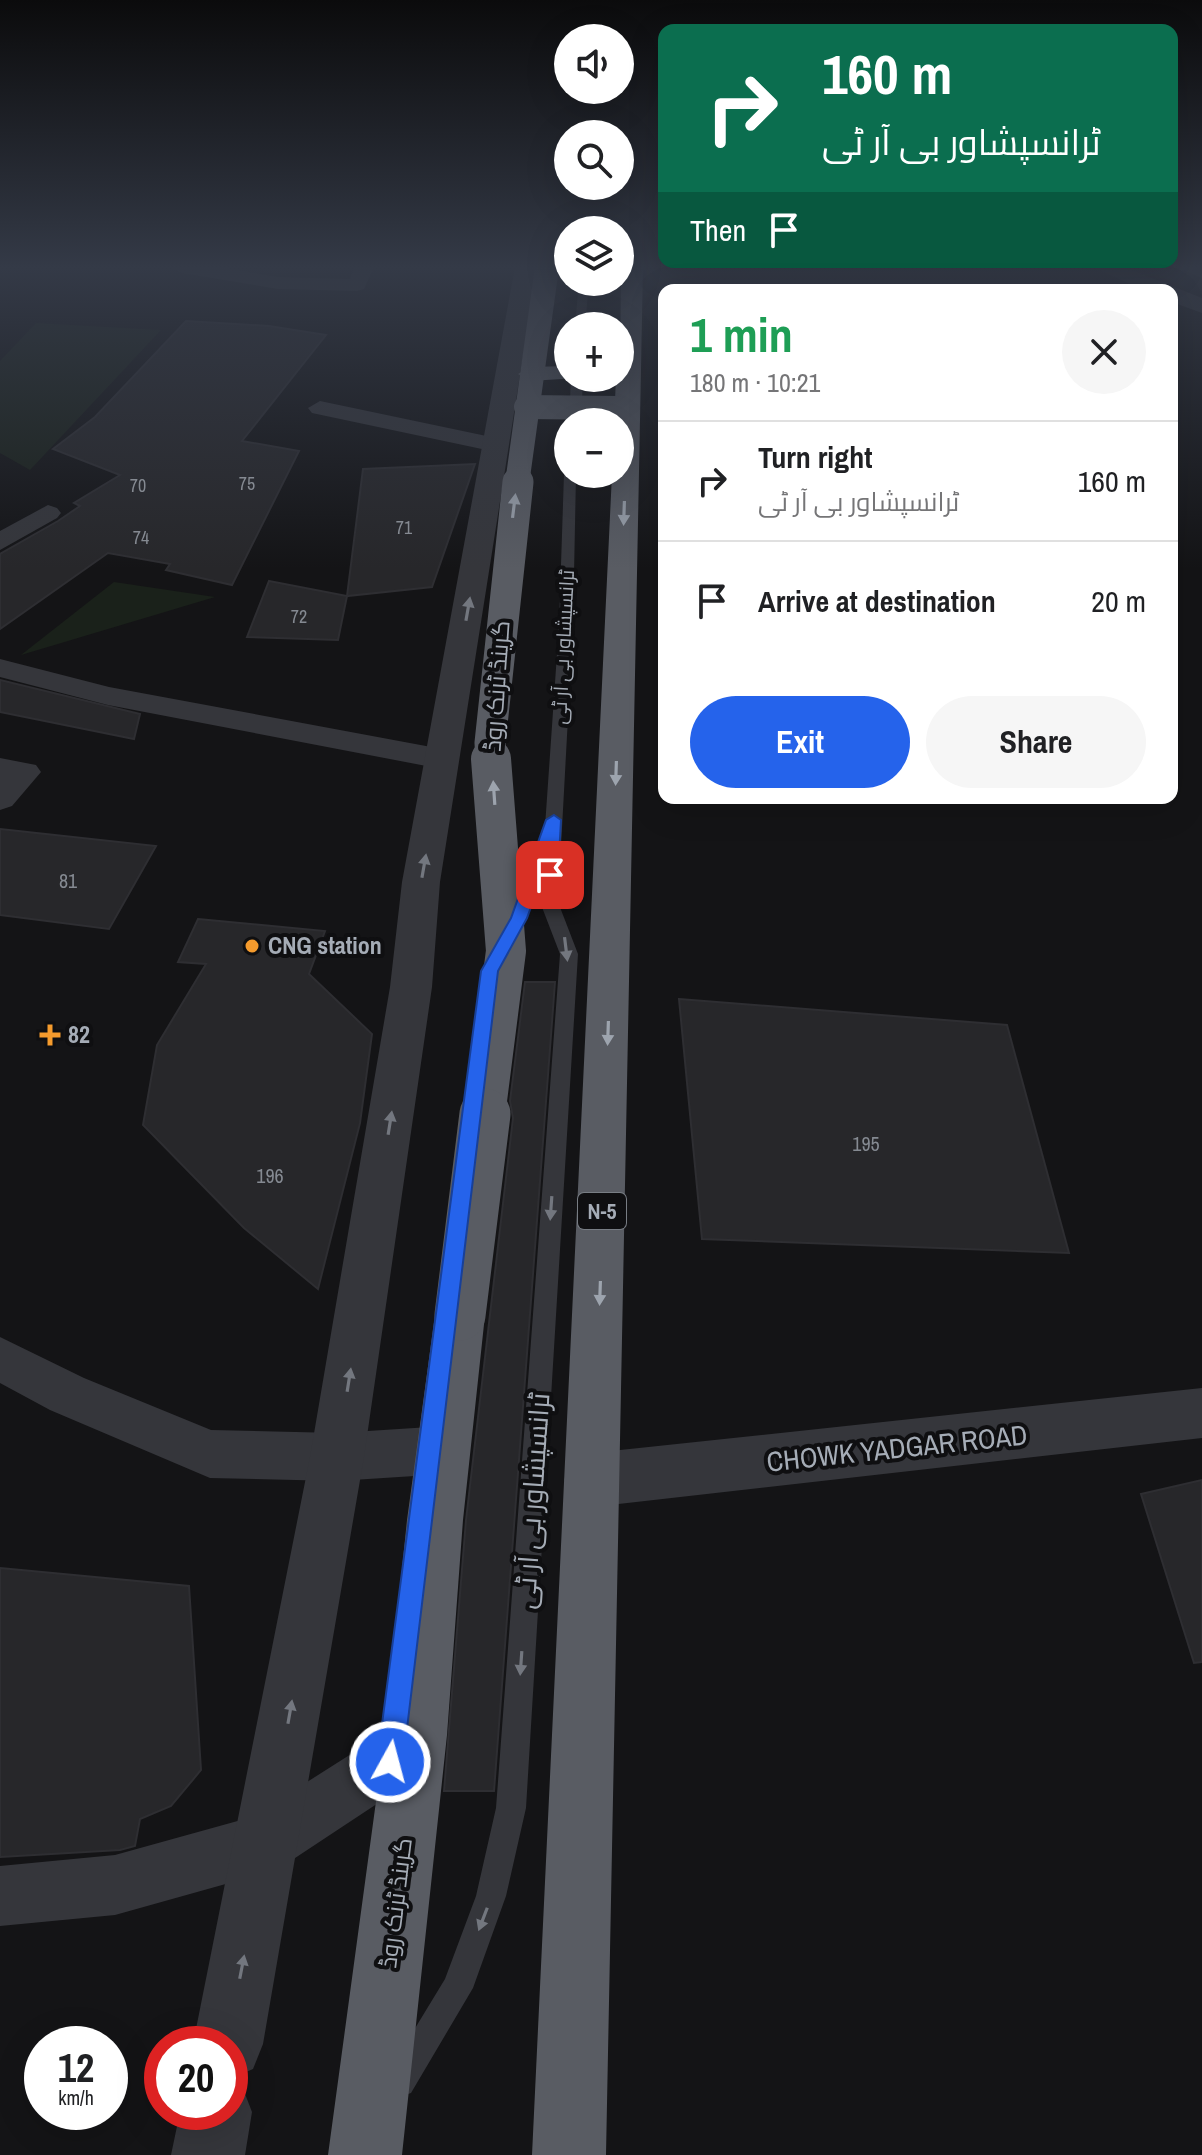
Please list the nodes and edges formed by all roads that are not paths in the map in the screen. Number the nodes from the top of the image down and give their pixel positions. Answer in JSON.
{"nodes":[{"id":1,"x":509,"y":368,"type":"edge"},
{"id":2,"x":531,"y":368,"type":"edge"},
{"id":3,"x":554,"y":379,"type":"edge"},
{"id":4,"x":528,"y":390,"type":"junction"},
{"id":5,"x":554,"y":390,"type":"edge"},
{"id":6,"x":624,"y":392,"type":"edge"},
{"id":7,"x":320,"y":408,"type":"dead end"},
{"id":8,"x":496,"y":445,"type":"junction"},
{"id":9,"x":570,"y":488,"type":"edge"},
{"id":10,"x":48,"y":513,"type":"dead end"},
{"id":11,"x":0,"y":542,"type":"edge"},
{"id":12,"x":0,"y":668,"type":"edge"},
{"id":13,"x":442,"y":759,"type":"junction"},
{"id":14,"x":0,"y":768,"type":"edge"},
{"id":15,"x":0,"y":799,"type":"edge"},
{"id":16,"x":554,"y":820,"type":"junction"},
{"id":17,"x":0,"y":1359,"type":"edge"},
{"id":18,"x":1202,"y":1413,"type":"edge"},
{"id":19,"x":430,"y":1451,"type":"junction"},
{"id":20,"x":337,"y":1457,"type":"junction"},
{"id":21,"x":592,"y":1480,"type":"junction"},
{"id":22,"x":390,"y":1762,"type":"junction"},
{"id":23,"x":265,"y":1843,"type":"junction"},
{"id":24,"x":0,"y":1896,"type":"edge"},
{"id":25,"x":231,"y":2026,"type":"edge"},
{"id":26,"x":213,"y":2130,"type":"edge"},
{"id":27,"x":208,"y":2155,"type":"edge"},
{"id":28,"x":342,"y":2155,"type":"edge"},
{"id":29,"x":365,"y":2155,"type":"edge"},
{"id":30,"x":569,"y":2155,"type":"edge"}],
"edges":[{"from":1,"to":8,"type":"street"},
{"from":2,"to":4,"type":"highway","name":"گرینڈ ٹرنک روڈ","bridge":true},
{"from":3,"to":4,"type":"highway"},
{"from":4,"to":5,"type":"highway","bridge":true},
{"from":29,"to":4,"type":"highway","name":"گرینڈ ٹرنک روڈ","one_way":true,"bridge":true},
{"from":6,"to":21,"type":"highway","number":"N-5","one_way":true},
{"from":7,"to":8,"type":"street"},
{"from":13,"to":8,"type":"street","one_way":true},
{"from":9,"to":16,"type":"lane","name":"ٹرانسپشاور بی آر ٹی"},
{"from":10,"to":11,"type":"street"},
{"from":12,"to":13,"type":"street"},
{"from":20,"to":13,"type":"street","one_way":true},
{"from":14,"to":15,"type":"street"},
{"from":16,"to":19,"type":"lane","name":"ٹرانسپشاور بی آر ٹی"},
{"from":16,"to":29,"type":"lane","name":"ٹرانسپشاور بی آر ٹی","one_way":true},
{"from":17,"to":20,"type":"street"},
{"from":18,"to":21,"type":"street","name":"CHOWK YADGAR ROAD"},
{"from":19,"to":20,"type":"street"},
{"from":19,"to":22,"type":"lane","name":"ٹرانسپشاور بی آر ٹی"},
{"from":23,"to":20,"type":"street","one_way":true},
{"from":21,"to":30,"type":"highway","number":"N-5"},
{"from":22,"to":23,"type":"street"},
{"from":22,"to":28,"type":"lane","name":"ٹرانسپشاور بی آر ٹی"},
{"from":23,"to":24,"type":"street"},
{"from":25,"to":23,"type":"street","one_way":true},
{"from":26,"to":27,"type":"street"}]}
